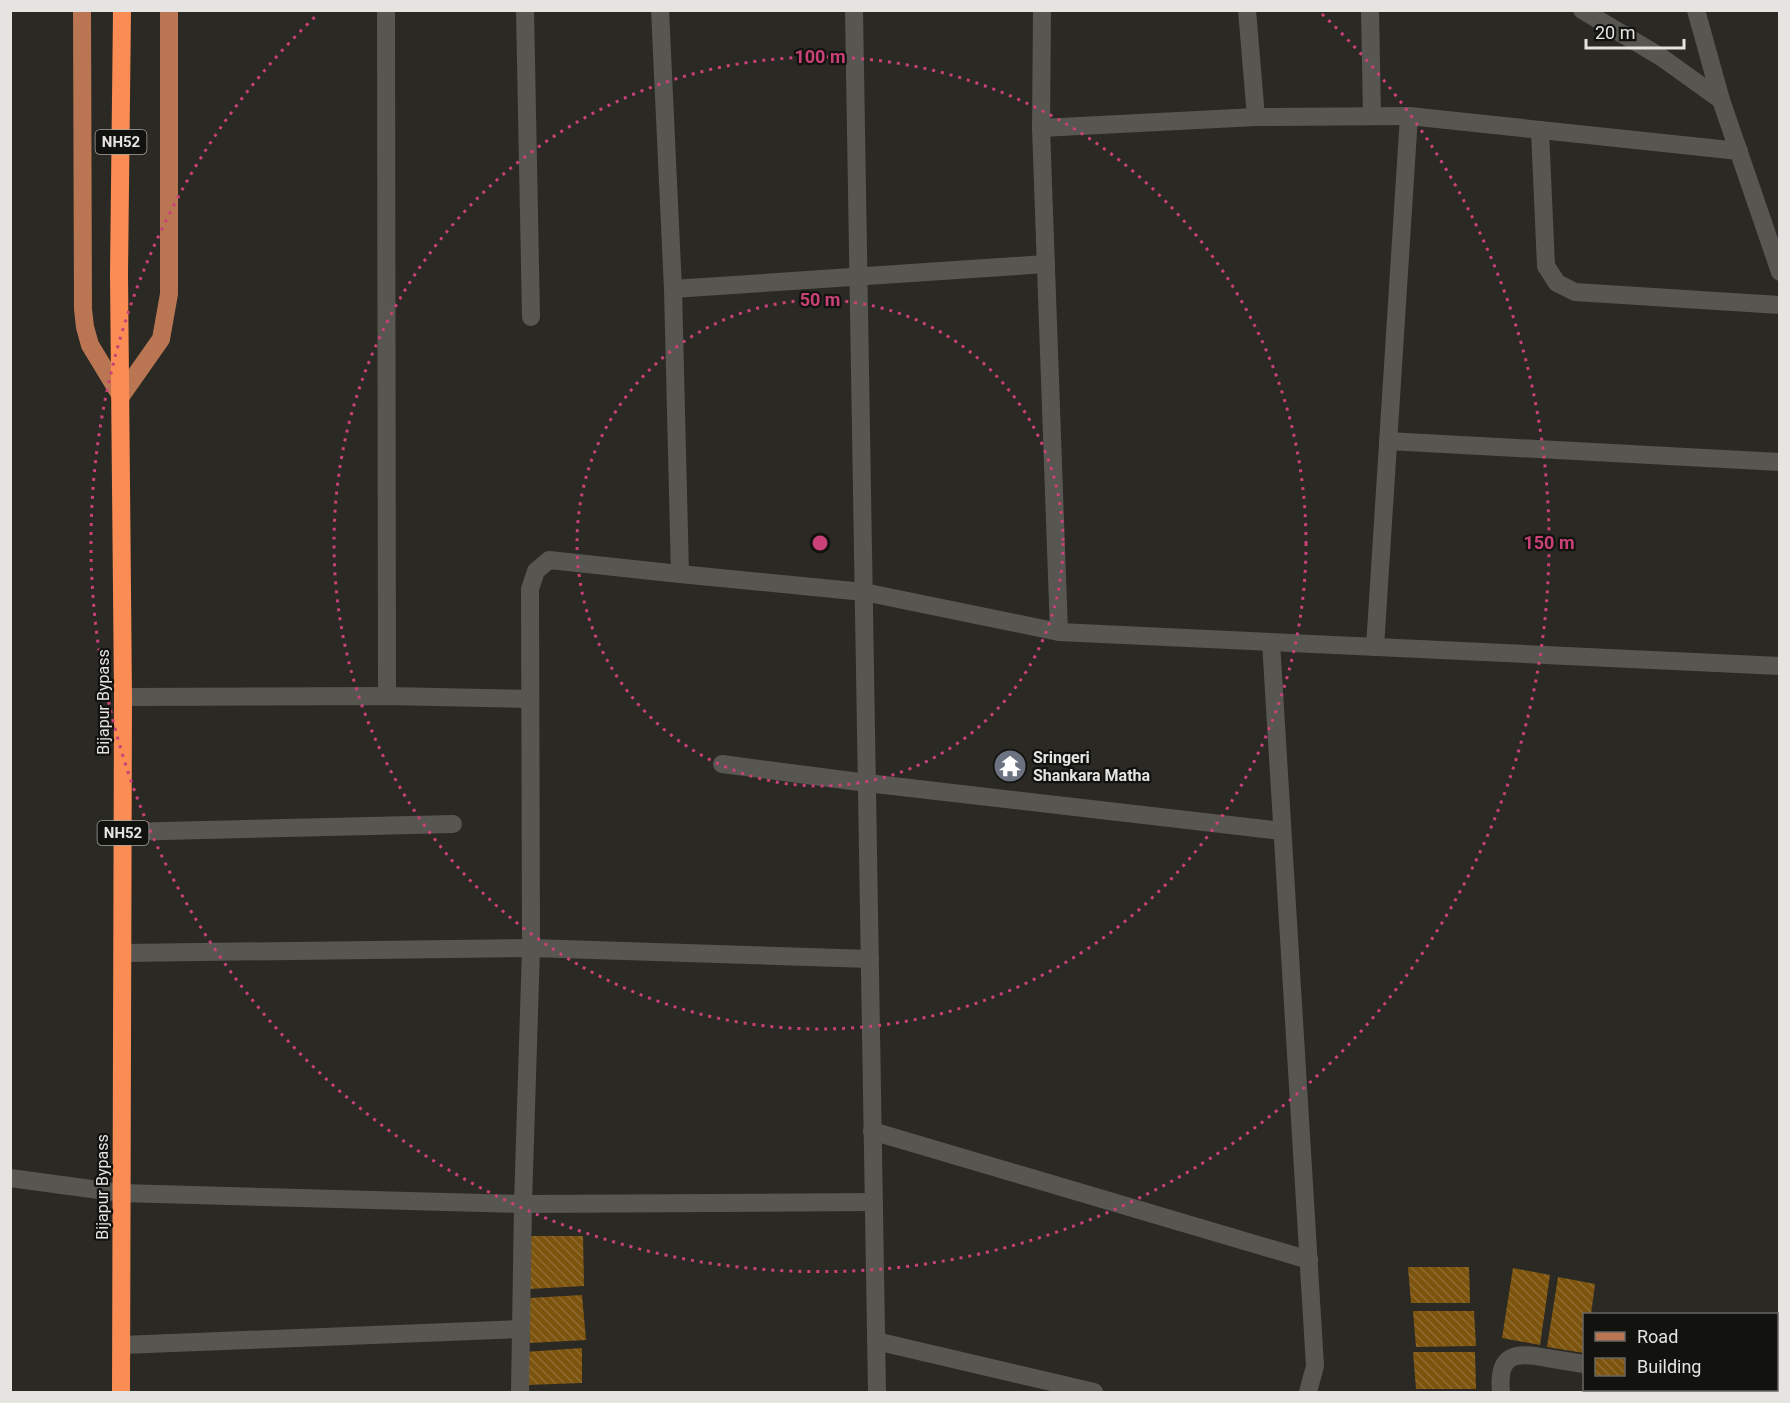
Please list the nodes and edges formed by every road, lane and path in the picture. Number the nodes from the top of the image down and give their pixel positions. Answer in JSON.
{"nodes":[{"id":1,"x":82,"y":10,"type":"edge"},
{"id":2,"x":122,"y":10,"type":"edge"},
{"id":3,"x":169,"y":10,"type":"edge"},
{"id":4,"x":386,"y":10,"type":"edge"},
{"id":5,"x":525,"y":10,"type":"edge"},
{"id":6,"x":660,"y":10,"type":"edge"},
{"id":7,"x":854,"y":10,"type":"edge"},
{"id":8,"x":1042,"y":10,"type":"edge"},
{"id":9,"x":1247,"y":10,"type":"edge"},
{"id":10,"x":1370,"y":10,"type":"edge"},
{"id":11,"x":1582,"y":10,"type":"edge"},
{"id":12,"x":1696,"y":10,"type":"edge"},
{"id":13,"x":1721,"y":100,"type":"junction"},
{"id":14,"x":1372,"y":116,"type":"junction"},
{"id":15,"x":1409,"y":116,"type":"junction"},
{"id":16,"x":1256,"y":117,"type":"junction"},
{"id":17,"x":1041,"y":128,"type":"junction"},
{"id":18,"x":1540,"y":130,"type":"junction"},
{"id":19,"x":1739,"y":152,"type":"junction"},
{"id":20,"x":1046,"y":264,"type":"junction"},
{"id":21,"x":1779,"y":272,"type":"edge"},
{"id":22,"x":859,"y":278,"type":"junction"},
{"id":23,"x":673,"y":289,"type":"junction"},
{"id":24,"x":1779,"y":305,"type":"edge"},
{"id":25,"x":531,"y":317,"type":"dead end"},
{"id":26,"x":121,"y":396,"type":"junction"},
{"id":27,"x":1388,"y":441,"type":"junction"},
{"id":28,"x":1779,"y":462,"type":"edge"},
{"id":29,"x":680,"y":574,"type":"junction"},
{"id":30,"x":864,"y":592,"type":"junction"},
{"id":31,"x":1059,"y":632,"type":"junction"},
{"id":32,"x":1271,"y":642,"type":"junction"},
{"id":33,"x":1375,"y":647,"type":"junction"},
{"id":34,"x":1779,"y":666,"type":"edge"},
{"id":35,"x":387,"y":696,"type":"junction"},
{"id":36,"x":123,"y":697,"type":"junction"},
{"id":37,"x":530,"y":699,"type":"junction"},
{"id":38,"x":722,"y":764,"type":"dead end"},
{"id":39,"x":867,"y":783,"type":"junction"},
{"id":40,"x":453,"y":824,"type":"dead end"},
{"id":41,"x":1282,"y":831,"type":"junction"},
{"id":42,"x":123,"y":832,"type":"junction"},
{"id":43,"x":531,"y":948,"type":"junction"},
{"id":44,"x":123,"y":953,"type":"junction"},
{"id":45,"x":870,"y":959,"type":"junction"},
{"id":46,"x":872,"y":1131,"type":"junction"},
{"id":47,"x":10,"y":1178,"type":"edge"},
{"id":48,"x":121,"y":1193,"type":"junction"},
{"id":49,"x":874,"y":1202,"type":"junction"},
{"id":50,"x":523,"y":1204,"type":"junction"},
{"id":51,"x":1309,"y":1260,"type":"junction"},
{"id":52,"x":521,"y":1329,"type":"junction"},
{"id":53,"x":876,"y":1341,"type":"junction"},
{"id":54,"x":122,"y":1345,"type":"junction"},
{"id":55,"x":1583,"y":1364,"type":"edge"},
{"id":56,"x":122,"y":1392,"type":"edge"},
{"id":57,"x":520,"y":1392,"type":"edge"},
{"id":58,"x":877,"y":1392,"type":"edge"},
{"id":59,"x":1094,"y":1392,"type":"edge"},
{"id":60,"x":1308,"y":1392,"type":"edge"},
{"id":61,"x":1501,"y":1392,"type":"edge"}],
"edges":[{"from":1,"to":26,"type":"main road"},
{"from":2,"to":26,"type":"highway","name":"Bijapur Bypass","number":"NH52"},
{"from":3,"to":26,"type":"main road"},
{"from":4,"to":35,"type":"street"},
{"from":5,"to":25,"type":"street"},
{"from":6,"to":23,"type":"street"},
{"from":7,"to":22,"type":"street"},
{"from":8,"to":17,"type":"street"},
{"from":9,"to":16,"type":"street"},
{"from":10,"to":14,"type":"street"},
{"from":11,"to":13,"type":"street"},
{"from":12,"to":13,"type":"street"},
{"from":13,"to":19,"type":"street"},
{"from":14,"to":15,"type":"street"},
{"from":14,"to":16,"type":"street"},
{"from":15,"to":18,"type":"street"},
{"from":15,"to":27,"type":"street"},
{"from":16,"to":17,"type":"street"},
{"from":17,"to":20,"type":"street"},
{"from":18,"to":19,"type":"street"},
{"from":18,"to":24,"type":"street"},
{"from":19,"to":21,"type":"street"},
{"from":20,"to":22,"type":"street"},
{"from":20,"to":31,"type":"street"},
{"from":22,"to":23,"type":"street"},
{"from":22,"to":30,"type":"street"},
{"from":23,"to":29,"type":"street"},
{"from":26,"to":36,"type":"highway","name":"Bijapur Bypass","number":"NH52"},
{"from":27,"to":28,"type":"street"},
{"from":27,"to":33,"type":"street"},
{"from":29,"to":30,"type":"street"},
{"from":29,"to":37,"type":"street"},
{"from":30,"to":31,"type":"street"},
{"from":30,"to":39,"type":"street"},
{"from":31,"to":32,"type":"street"},
{"from":32,"to":33,"type":"street"},
{"from":32,"to":41,"type":"street"},
{"from":33,"to":34,"type":"street"},
{"from":35,"to":36,"type":"street"},
{"from":35,"to":37,"type":"street"},
{"from":36,"to":42,"type":"highway","name":"Bijapur Bypass","number":"NH52"},
{"from":37,"to":43,"type":"street"},
{"from":38,"to":39,"type":"street"},
{"from":39,"to":41,"type":"street"},
{"from":39,"to":45,"type":"street"},
{"from":40,"to":42,"type":"street"},
{"from":41,"to":51,"type":"street"},
{"from":42,"to":44,"type":"highway","name":"Bijapur Bypass","number":"NH52"},
{"from":43,"to":44,"type":"street"},
{"from":43,"to":45,"type":"street"},
{"from":43,"to":50,"type":"street"},
{"from":44,"to":48,"type":"highway","name":"Bijapur Bypass","number":"NH52"},
{"from":45,"to":46,"type":"street"},
{"from":46,"to":49,"type":"street"},
{"from":46,"to":51,"type":"street"},
{"from":47,"to":48,"type":"street"},
{"from":48,"to":50,"type":"street"},
{"from":48,"to":54,"type":"highway","name":"Bijapur Bypass","number":"NH52"},
{"from":49,"to":50,"type":"street"},
{"from":49,"to":53,"type":"street"},
{"from":50,"to":52,"type":"street"},
{"from":51,"to":60,"type":"street"},
{"from":52,"to":54,"type":"street"},
{"from":52,"to":57,"type":"street"},
{"from":53,"to":58,"type":"street"},
{"from":53,"to":59,"type":"street"},
{"from":54,"to":56,"type":"highway","name":"Bijapur Bypass","number":"NH52"},
{"from":55,"to":61,"type":"street"}]}
